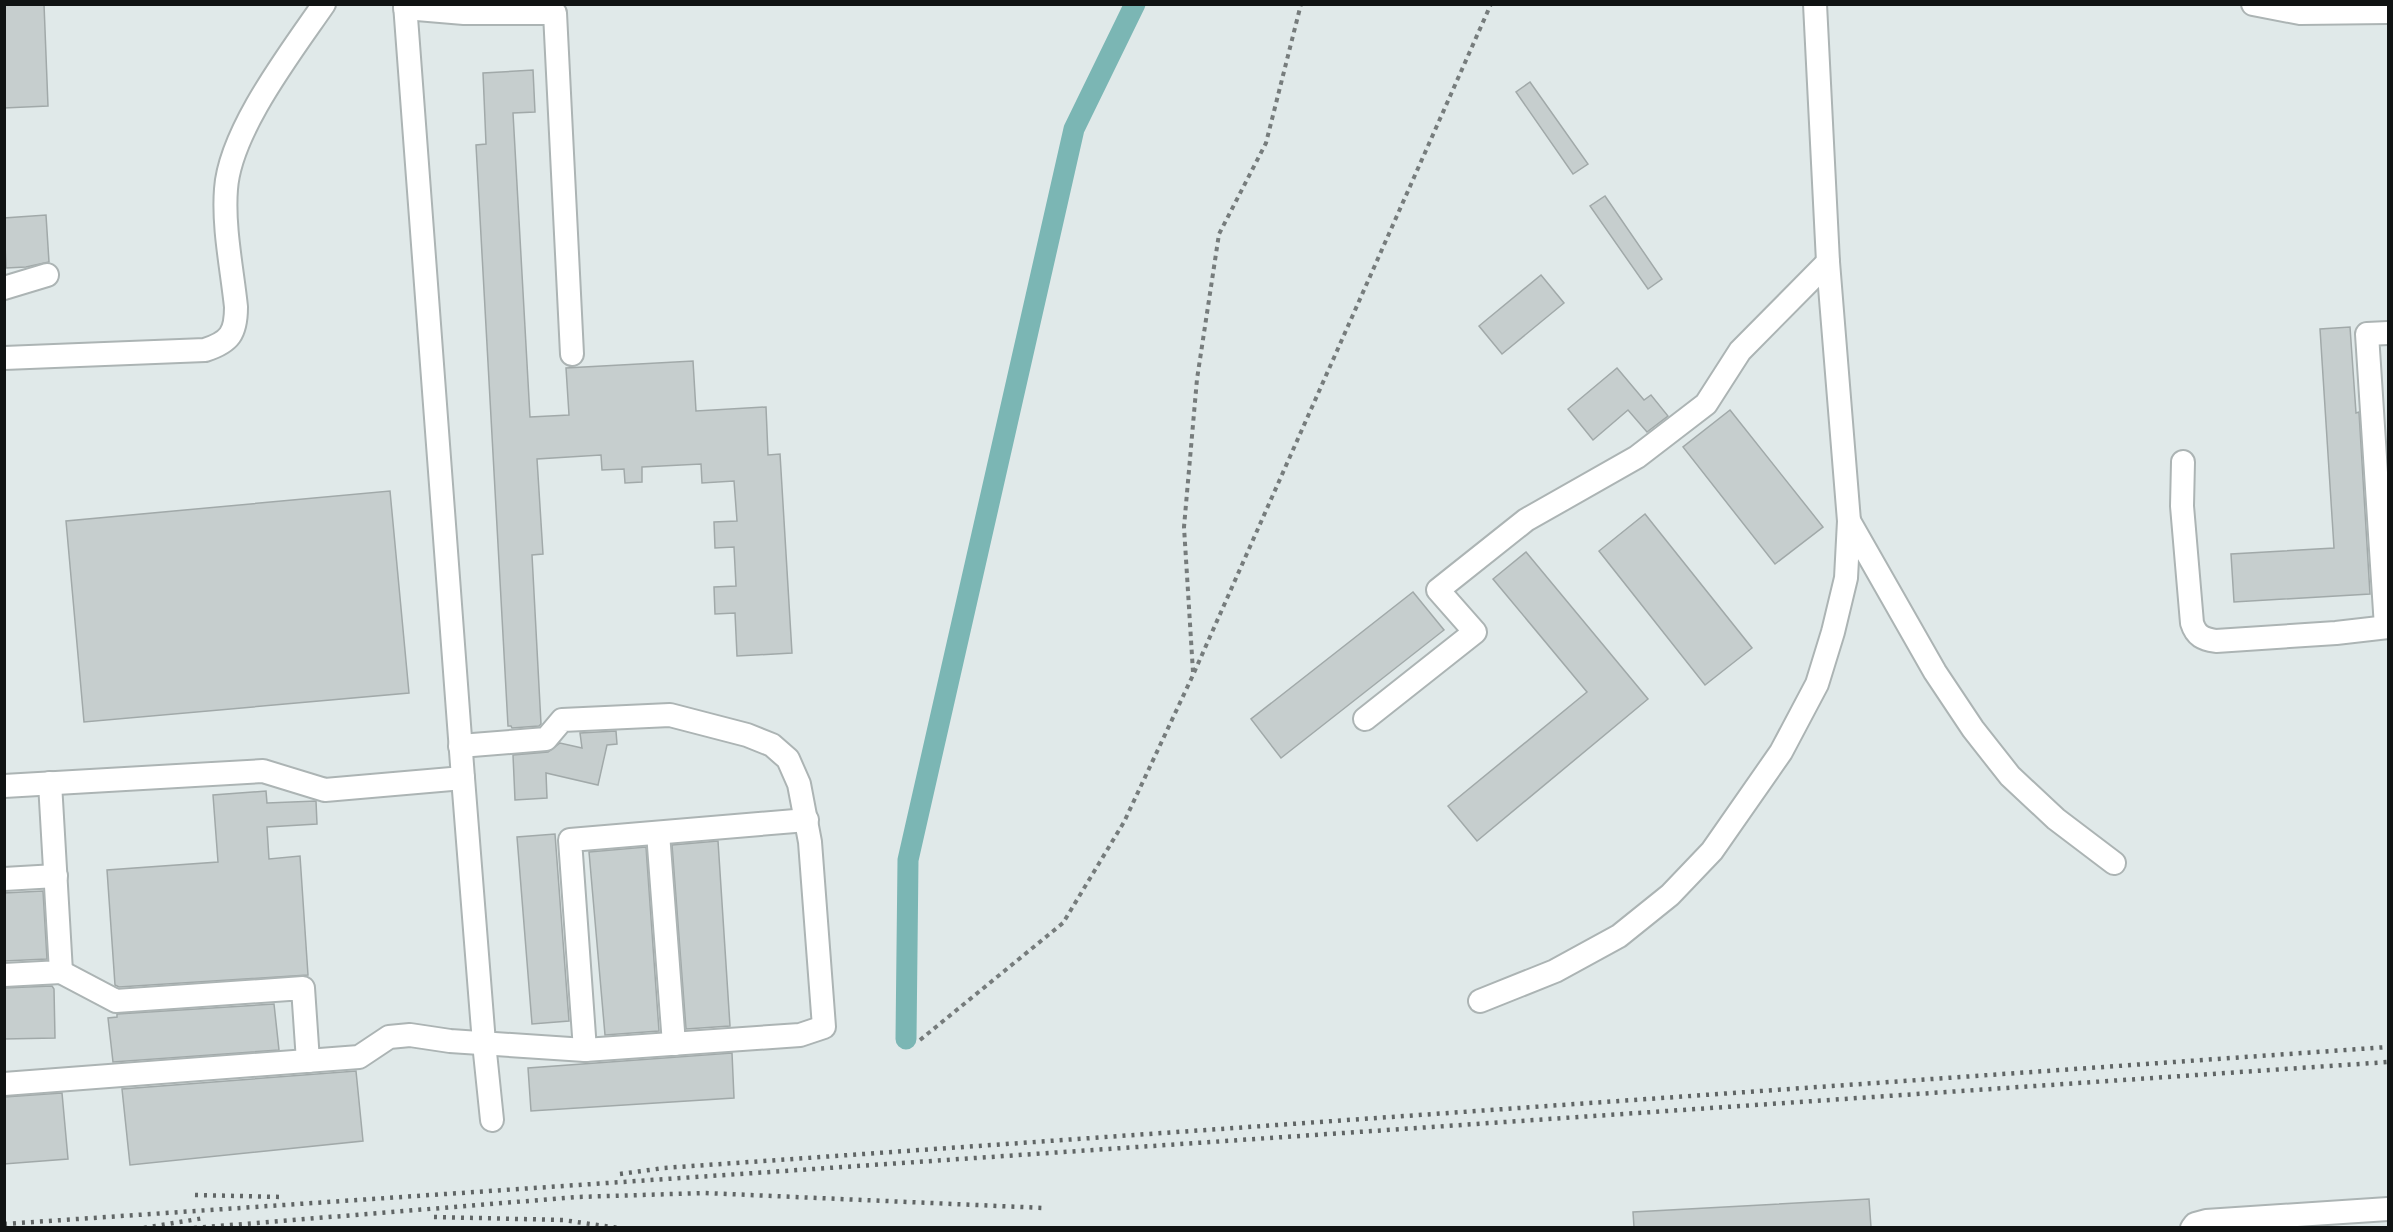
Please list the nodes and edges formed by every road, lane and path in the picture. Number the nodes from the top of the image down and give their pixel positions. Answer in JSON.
{"nodes":[{"id":1,"x":324,"y":4,"type":"edge"},
{"id":2,"x":1301,"y":4,"type":"edge"},
{"id":3,"x":1491,"y":4,"type":"edge"},
{"id":4,"x":1815,"y":4,"type":"edge"},
{"id":5,"x":2253,"y":4,"type":"edge"},
{"id":6,"x":405,"y":6,"type":"edge"},
{"id":7,"x":2388,"y":12,"type":"edge"},
{"id":8,"x":1828,"y":262,"type":"junction"},
{"id":9,"x":47,"y":276,"type":"dead end"},
{"id":10,"x":4,"y":288,"type":"edge"},
{"id":11,"x":2388,"y":333,"type":"edge"},
{"id":12,"x":572,"y":354,"type":"dead end"},
{"id":13,"x":4,"y":358,"type":"edge"},
{"id":14,"x":2183,"y":462,"type":"dead end"},
{"id":15,"x":1849,"y":521,"type":"junction"},
{"id":16,"x":2387,"y":627,"type":"edge"},
{"id":17,"x":1193,"y":675,"type":"junction"},
{"id":18,"x":1365,"y":719,"type":"dead end"},
{"id":19,"x":460,"y":746,"type":"junction"},
{"id":20,"x":463,"y":778,"type":"junction"},
{"id":21,"x":50,"y":783,"type":"junction"},
{"id":22,"x":4,"y":786,"type":"edge"},
{"id":23,"x":807,"y":820,"type":"junction"},
{"id":24,"x":658,"y":833,"type":"junction"},
{"id":25,"x":2114,"y":863,"type":"dead end"},
{"id":26,"x":56,"y":876,"type":"junction"},
{"id":27,"x":4,"y":879,"type":"edge"},
{"id":28,"x":61,"y":972,"type":"junction"},
{"id":29,"x":4,"y":975,"type":"edge"},
{"id":30,"x":1480,"y":1001,"type":"dead end"},
{"id":31,"x":920,"y":1040,"type":"dead end"},
{"id":32,"x":484,"y":1043,"type":"junction"},
{"id":33,"x":674,"y":1044,"type":"junction"},
{"id":34,"x":585,"y":1050,"type":"junction"},
{"id":35,"x":308,"y":1061,"type":"junction"},
{"id":36,"x":4,"y":1084,"type":"edge"},
{"id":37,"x":492,"y":1120,"type":"dead end"},
{"id":38,"x":2388,"y":1209,"type":"edge"},
{"id":39,"x":2192,"y":1227,"type":"edge"}],
"edges":[{"from":1,"to":13,"type":"lane"},
{"from":2,"to":17,"type":"path"},
{"from":3,"to":17,"type":"path"},
{"from":4,"to":8,"type":"lane"},
{"from":5,"to":7,"type":"lane"},
{"from":6,"to":12,"type":"lane"},
{"from":6,"to":19,"type":"lane"},
{"from":8,"to":15,"type":"lane"},
{"from":8,"to":18,"type":"lane"},
{"from":9,"to":10,"type":"lane"},
{"from":11,"to":16,"type":"lane"},
{"from":14,"to":16,"type":"lane"},
{"from":15,"to":25,"type":"lane"},
{"from":15,"to":30,"type":"lane"},
{"from":17,"to":31,"type":"path"},
{"from":19,"to":20,"type":"lane"},
{"from":19,"to":23,"type":"lane"},
{"from":20,"to":21,"type":"lane"},
{"from":20,"to":32,"type":"lane"},
{"from":21,"to":22,"type":"lane"},
{"from":21,"to":26,"type":"lane"},
{"from":23,"to":24,"type":"lane"},
{"from":23,"to":33,"type":"lane"},
{"from":24,"to":33,"type":"lane"},
{"from":24,"to":34,"type":"lane"},
{"from":26,"to":27,"type":"lane"},
{"from":26,"to":28,"type":"lane"},
{"from":28,"to":29,"type":"lane"},
{"from":28,"to":35,"type":"lane"},
{"from":32,"to":34,"type":"lane"},
{"from":32,"to":35,"type":"lane"},
{"from":32,"to":37,"type":"lane"},
{"from":33,"to":34,"type":"lane"},
{"from":35,"to":36,"type":"lane"},
{"from":38,"to":39,"type":"lane"}]}
